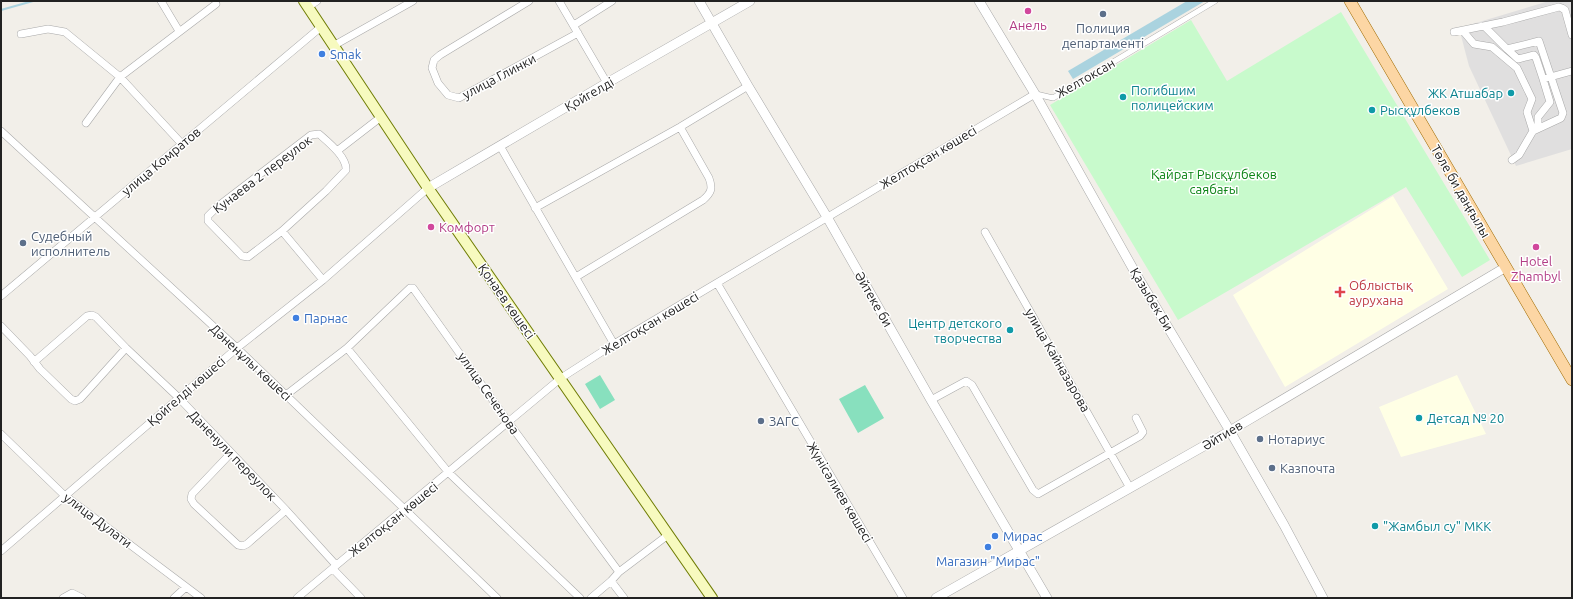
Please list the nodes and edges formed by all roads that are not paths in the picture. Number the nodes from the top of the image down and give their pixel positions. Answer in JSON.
{"nodes":[{"id":1,"x":161,"y":1,"type":"edge"},
{"id":2,"x":317,"y":1,"type":"edge"},
{"id":3,"x":413,"y":1,"type":"edge"},
{"id":4,"x":529,"y":1,"type":"edge"},
{"id":5,"x":558,"y":1,"type":"edge"},
{"id":6,"x":612,"y":1,"type":"edge"},
{"id":7,"x":699,"y":1,"type":"edge"},
{"id":8,"x":750,"y":1,"type":"edge"},
{"id":9,"x":979,"y":1,"type":"edge"},
{"id":10,"x":1215,"y":1,"type":"edge"},
{"id":11,"x":1350,"y":1,"type":"edge"},
{"id":12,"x":216,"y":4,"type":"dead end"},
{"id":13,"x":306,"y":4,"type":"edge"},
{"id":14,"x":712,"y":24,"type":"junction"},
{"id":15,"x":574,"y":25,"type":"junction"},
{"id":16,"x":1484,"y":26,"type":"junction"},
{"id":17,"x":322,"y":27,"type":"junction"},
{"id":18,"x":179,"y":31,"type":"junction"},
{"id":19,"x":1463,"y":31,"type":"junction"},
{"id":20,"x":1454,"y":32,"type":"dead end"},
{"id":21,"x":578,"y":33,"type":"junction"},
{"id":22,"x":20,"y":34,"type":"dead end"},
{"id":23,"x":1572,"y":35,"type":"edge"},
{"id":24,"x":333,"y":46,"type":"junction"},
{"id":25,"x":1507,"y":49,"type":"junction"},
{"id":26,"x":1572,"y":71,"type":"edge"},
{"id":27,"x":120,"y":77,"type":"junction"},
{"id":28,"x":1550,"y":77,"type":"junction"},
{"id":29,"x":1543,"y":79,"type":"junction"},
{"id":30,"x":607,"y":83,"type":"junction"},
{"id":31,"x":748,"y":86,"type":"junction"},
{"id":32,"x":1035,"y":94,"type":"junction"},
{"id":33,"x":381,"y":117,"type":"junction"},
{"id":34,"x":86,"y":123,"type":"dead end"},
{"id":35,"x":680,"y":127,"type":"junction"},
{"id":36,"x":1535,"y":130,"type":"junction"},
{"id":37,"x":1,"y":131,"type":"edge"},
{"id":38,"x":182,"y":144,"type":"junction"},
{"id":39,"x":500,"y":146,"type":"junction"},
{"id":40,"x":338,"y":151,"type":"junction"},
{"id":41,"x":1512,"y":160,"type":"dead end"},
{"id":42,"x":428,"y":188,"type":"junction"},
{"id":43,"x":535,"y":208,"type":"junction"},
{"id":44,"x":93,"y":217,"type":"junction"},
{"id":45,"x":827,"y":217,"type":"junction"},
{"id":46,"x":282,"y":231,"type":"junction"},
{"id":47,"x":985,"y":232,"type":"dead end"},
{"id":48,"x":1506,"y":267,"type":"junction"},
{"id":49,"x":576,"y":277,"type":"junction"},
{"id":50,"x":323,"y":280,"type":"junction"},
{"id":51,"x":717,"y":283,"type":"junction"},
{"id":52,"x":1,"y":296,"type":"edge"},
{"id":53,"x":1,"y":326,"type":"edge"},
{"id":54,"x":614,"y":344,"type":"junction"},
{"id":55,"x":126,"y":348,"type":"junction"},
{"id":56,"x":237,"y":348,"type":"junction"},
{"id":57,"x":347,"y":348,"type":"junction"},
{"id":58,"x":34,"y":362,"type":"junction"},
{"id":59,"x":561,"y":378,"type":"junction"},
{"id":60,"x":1572,"y":380,"type":"edge"},
{"id":61,"x":286,"y":396,"type":"junction"},
{"id":62,"x":179,"y":398,"type":"junction"},
{"id":63,"x":931,"y":400,"type":"junction"},
{"id":64,"x":1136,"y":418,"type":"dead end"},
{"id":65,"x":509,"y":423,"type":"junction"},
{"id":66,"x":1230,"y":431,"type":"junction"},
{"id":67,"x":1,"y":434,"type":"edge"},
{"id":68,"x":1110,"y":452,"type":"junction"},
{"id":69,"x":231,"y":453,"type":"junction"},
{"id":70,"x":449,"y":473,"type":"junction"},
{"id":71,"x":1130,"y":488,"type":"junction"},
{"id":72,"x":64,"y":495,"type":"junction"},
{"id":73,"x":286,"y":510,"type":"junction"},
{"id":74,"x":405,"y":510,"type":"junction"},
{"id":75,"x":668,"y":534,"type":"junction"},
{"id":76,"x":1,"y":551,"type":"edge"},
{"id":77,"x":1020,"y":551,"type":"junction"},
{"id":78,"x":334,"y":567,"type":"junction"},
{"id":79,"x":618,"y":572,"type":"junction"},
{"id":80,"x":611,"y":581,"type":"junction"},
{"id":81,"x":186,"y":587,"type":"junction"},
{"id":82,"x":63,"y":598,"type":"edge"},
{"id":83,"x":82,"y":598,"type":"edge"},
{"id":84,"x":174,"y":598,"type":"edge"},
{"id":85,"x":201,"y":598,"type":"edge"},
{"id":86,"x":297,"y":598,"type":"edge"},
{"id":87,"x":361,"y":598,"type":"edge"},
{"id":88,"x":497,"y":598,"type":"edge"},
{"id":89,"x":580,"y":598,"type":"edge"},
{"id":90,"x":591,"y":598,"type":"edge"},
{"id":91,"x":624,"y":598,"type":"edge"},
{"id":92,"x":712,"y":598,"type":"edge"},
{"id":93,"x":903,"y":598,"type":"edge"},
{"id":94,"x":936,"y":598,"type":"edge"},
{"id":95,"x":1048,"y":598,"type":"edge"},
{"id":96,"x":1323,"y":598,"type":"edge"}],
"edges":[{"from":1,"to":18,"type":"street"},
{"from":2,"to":13,"type":"street"},
{"from":3,"to":24,"type":"street"},
{"from":4,"to":21,"type":"street","name":"улица Глинки"},
{"from":5,"to":15,"type":"street"},
{"from":6,"to":15,"type":"street"},
{"from":7,"to":14,"type":"street","name":"Әйтеке би"},
{"from":8,"to":14,"type":"street","name":"Қойгелді"},
{"from":9,"to":32,"type":"street","name":"Қазыбек Би"},
{"from":10,"to":32,"type":"street","name":"Желтоксан"},
{"from":11,"to":48,"type":"main road","name":"Төле би даңғылы"},
{"from":12,"to":18,"type":"street"},
{"from":13,"to":17,"type":"main road","name":"Қонаев көшесі"},
{"from":14,"to":30,"type":"street","name":"Қойгелді"},
{"from":14,"to":31,"type":"street","name":"Әйтеке би"},
{"from":15,"to":21,"type":"street"},
{"from":16,"to":19,"type":"street"},
{"from":16,"to":23,"type":"street"},
{"from":16,"to":25,"type":"street"},
{"from":17,"to":24,"type":"main road","name":"Қонаев көшесі"},
{"from":17,"to":38,"type":"street","name":"улица Комратов"},
{"from":18,"to":27,"type":"street"},
{"from":19,"to":20,"type":"street"},
{"from":19,"to":36,"type":"street"},
{"from":21,"to":30,"type":"street"},
{"from":22,"to":27,"type":"street"},
{"from":24,"to":33,"type":"main road","name":"Қонаев көшесі"},
{"from":25,"to":28,"type":"street"},
{"from":25,"to":29,"type":"street"},
{"from":26,"to":28,"type":"street"},
{"from":27,"to":34,"type":"street"},
{"from":27,"to":38,"type":"street"},
{"from":28,"to":29,"type":"street"},
{"from":28,"to":36,"type":"street"},
{"from":29,"to":36,"type":"street"},
{"from":30,"to":39,"type":"street","name":"Қойгелді"},
{"from":31,"to":35,"type":"street"},
{"from":31,"to":45,"type":"street","name":"Әйтеке би"},
{"from":32,"to":45,"type":"street","name":"Желтоқсан көшесі"},
{"from":32,"to":66,"type":"street","name":"Қазыбек Би"},
{"from":33,"to":40,"type":"street"},
{"from":33,"to":42,"type":"main road","name":"Қонаев көшесі"},
{"from":35,"to":43,"type":"street"},
{"from":35,"to":49,"type":"street"},
{"from":36,"to":41,"type":"street"},
{"from":37,"to":44,"type":"street","name":"Дәненұлы көшесі"},
{"from":38,"to":44,"type":"street","name":"улица Комратов"},
{"from":39,"to":42,"type":"street","name":"Қойгелді"},
{"from":39,"to":43,"type":"street"},
{"from":40,"to":46,"type":"street","name":"Кунаева 2 переулок"},
{"from":40,"to":46,"type":"street","name":"Кунаева 2 переулок"},
{"from":42,"to":50,"type":"street","name":"Қойгелді көшесі"},
{"from":42,"to":59,"type":"main road","name":"Қонаев көшесі"},
{"from":43,"to":49,"type":"street"},
{"from":44,"to":52,"type":"street","name":"улица Комратов"},
{"from":44,"to":56,"type":"street","name":"Дәненұлы көшесі"},
{"from":45,"to":51,"type":"street","name":"Желтоқсан көшесі"},
{"from":45,"to":63,"type":"street","name":"Әйтеке би"},
{"from":46,"to":50,"type":"street"},
{"from":47,"to":68,"type":"street","name":"улица Кайназарова"},
{"from":48,"to":60,"type":"main road","name":"Төле би даңғылы"},
{"from":48,"to":66,"type":"street","name":"Әйтиев"},
{"from":49,"to":54,"type":"street"},
{"from":50,"to":56,"type":"street","name":"Қойгелді көшесі"},
{"from":51,"to":54,"type":"street","name":"Желтоқсан көшесі"},
{"from":51,"to":93,"type":"street","name":"Жүнісәлиев көшесі"},
{"from":53,"to":58,"type":"street"},
{"from":54,"to":59,"type":"street","name":"Желтоқсан көшесі"},
{"from":55,"to":58,"type":"street","name":"Даненули переулок"},
{"from":55,"to":58,"type":"street"},
{"from":55,"to":62,"type":"street","name":"Даненули переулок"},
{"from":56,"to":61,"type":"street","name":"Дәненұлы көшесі"},
{"from":56,"to":62,"type":"street","name":"Қойгелді көшесі"},
{"from":57,"to":61,"type":"street","name":"улица Сеченова"},
{"from":57,"to":65,"type":"street","name":"улица Сеченова"},
{"from":57,"to":70,"type":"street"},
{"from":59,"to":65,"type":"street","name":"Желтоқсан көшесі"},
{"from":59,"to":75,"type":"main road","name":"Қонаев көшесі"},
{"from":61,"to":74,"type":"street","name":"Дәненұлы көшесі"},
{"from":62,"to":69,"type":"street","name":"Даненули переулок"},
{"from":62,"to":72,"type":"street","name":"Қойгелді көшесі"},
{"from":63,"to":68,"type":"street"},
{"from":63,"to":77,"type":"street","name":"Әйтеке би"},
{"from":64,"to":68,"type":"street"},
{"from":65,"to":70,"type":"street","name":"Желтоқсан көшесі"},
{"from":65,"to":79,"type":"street","name":"улица Сеченова"},
{"from":66,"to":71,"type":"street","name":"Әйтиев"},
{"from":66,"to":96,"type":"street","name":"Қазыбек Би"},
{"from":67,"to":72,"type":"street","name":"улица Дулати"},
{"from":68,"to":71,"type":"street","name":"улица Кайназарова"},
{"from":69,"to":73,"type":"street","name":"Даненули переулок"},
{"from":69,"to":73,"type":"street"},
{"from":70,"to":74,"type":"street","name":"Желтоқсан көшесі"},
{"from":70,"to":89,"type":"street"},
{"from":71,"to":77,"type":"street","name":"Әйтиев"},
{"from":72,"to":76,"type":"street","name":"Қойгелді көшесі"},
{"from":72,"to":81,"type":"street","name":"улица Дулати"},
{"from":73,"to":78,"type":"street","name":"Даненули переулок"},
{"from":74,"to":78,"type":"street","name":"Желтоқсан көшесі"},
{"from":74,"to":88,"type":"street","name":"Дәненұлы көшесі"},
{"from":75,"to":79,"type":"street"},
{"from":75,"to":92,"type":"main road","name":"Қонаев көшесі"},
{"from":77,"to":94,"type":"street","name":"Әйтиев"},
{"from":77,"to":95,"type":"street","name":"Әйтеке би"},
{"from":78,"to":86,"type":"street","name":"Желтоқсан көшесі"},
{"from":78,"to":87,"type":"street","name":"Даненули переулок"},
{"from":79,"to":80,"type":"street"},
{"from":80,"to":90,"type":"street"},
{"from":80,"to":91,"type":"street"},
{"from":81,"to":84,"type":"street"},
{"from":81,"to":85,"type":"street","name":"улица Дулати"},
{"from":82,"to":83,"type":"street"}]}
